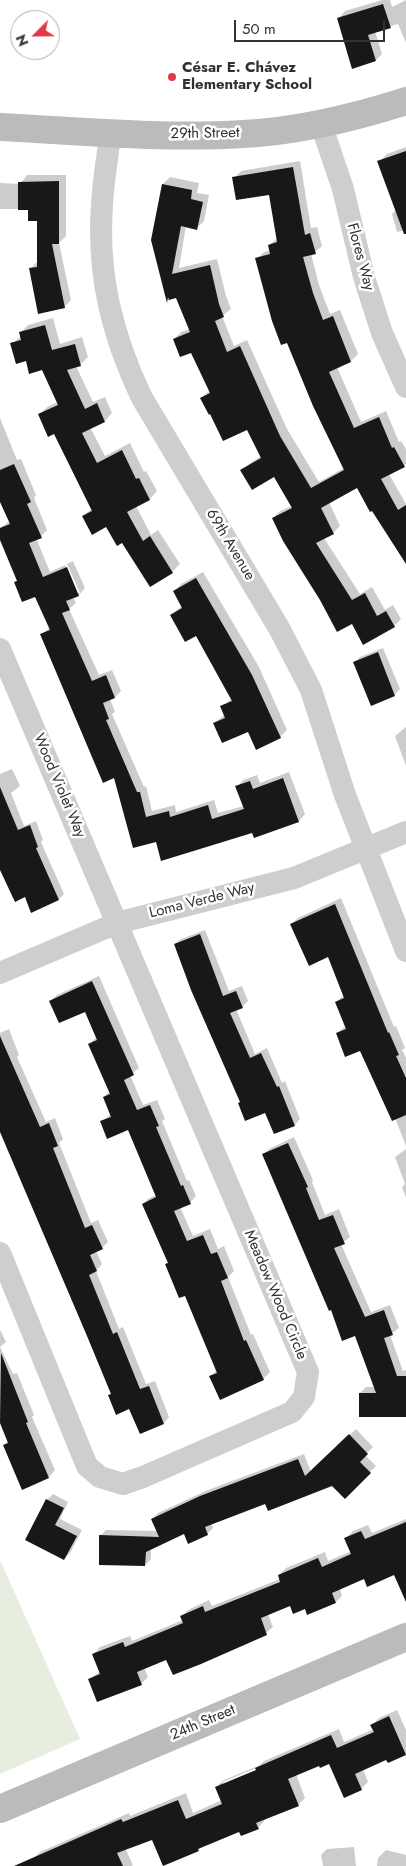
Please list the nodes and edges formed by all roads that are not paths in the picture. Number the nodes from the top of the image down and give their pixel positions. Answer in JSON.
{"nodes":[{"id":1,"x":406,"y":100,"type":"edge"},
{"id":2,"x":321,"y":124,"type":"junction"},
{"id":3,"x":0,"y":128,"type":"edge"},
{"id":4,"x":110,"y":133,"type":"junction"},
{"id":5,"x":406,"y":387,"type":"edge"},
{"id":6,"x":0,"y":649,"type":"edge"},
{"id":7,"x":406,"y":832,"type":"edge"},
{"id":8,"x":364,"y":849,"type":"junction"},
{"id":9,"x":117,"y":923,"type":"junction"},
{"id":10,"x":406,"y":951,"type":"edge"},
{"id":11,"x":0,"y":973,"type":"edge"},
{"id":12,"x":0,"y":1253,"type":"edge"},
{"id":13,"x":406,"y":1637,"type":"edge"},
{"id":14,"x":0,"y":1809,"type":"edge"}],
"edges":[{"from":1,"to":2,"type":"street","name":"29th Street"},
{"from":2,"to":4,"type":"street","name":"29th Street"},
{"from":2,"to":5,"type":"street","name":"Flores Way"},
{"from":3,"to":4,"type":"street","name":"29th Street"},
{"from":4,"to":8,"type":"street","name":"69th Avenue"},
{"from":6,"to":9,"type":"street","name":"Wood Violet Way"},
{"from":7,"to":8,"type":"street","name":"Loma Verde Way"},
{"from":8,"to":9,"type":"street","name":"Loma Verde Way"},
{"from":8,"to":10,"type":"street","name":"69th Avenue"},
{"from":9,"to":11,"type":"street","name":"Loma Verde Way"},
{"from":9,"to":12,"type":"street","name":"Meadow Wood Circle"},
{"from":13,"to":14,"type":"street","name":"24th Street"}]}
